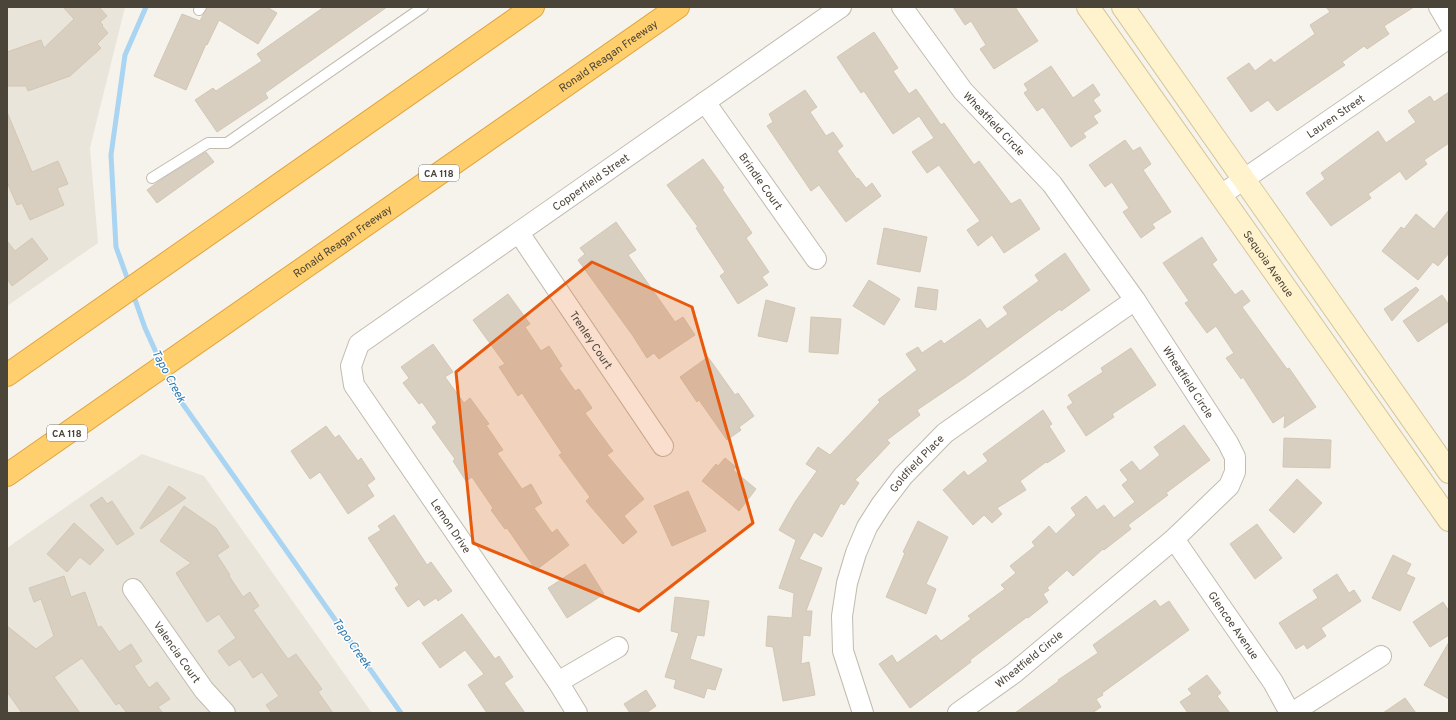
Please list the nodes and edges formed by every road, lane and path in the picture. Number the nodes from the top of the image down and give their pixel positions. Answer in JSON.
{"nodes":[{"id":1,"x":423,"y":7,"type":"edge"},
{"id":2,"x":533,"y":7,"type":"edge"},
{"id":3,"x":678,"y":7,"type":"edge"},
{"id":4,"x":841,"y":7,"type":"edge"},
{"id":5,"x":902,"y":7,"type":"edge"},
{"id":6,"x":1088,"y":7,"type":"edge"},
{"id":7,"x":1123,"y":7,"type":"edge"},
{"id":8,"x":1440,"y":7,"type":"edge"},
{"id":9,"x":1449,"y":24,"type":"edge"},
{"id":10,"x":1449,"y":38,"type":"edge"},
{"id":11,"x":705,"y":102,"type":"junction"},
{"id":12,"x":152,"y":178,"type":"dead end"},
{"id":13,"x":1243,"y":180,"type":"junction"},
{"id":14,"x":1221,"y":195,"type":"junction"},
{"id":15,"x":519,"y":233,"type":"junction"},
{"id":16,"x":816,"y":259,"type":"dead end"},
{"id":17,"x":1135,"y":300,"type":"junction"},
{"id":18,"x":350,"y":366,"type":"joint"},
{"id":19,"x":7,"y":375,"type":"edge"},
{"id":20,"x":663,"y":446,"type":"dead end"},
{"id":21,"x":1449,"y":472,"type":"edge"},
{"id":22,"x":7,"y":475,"type":"edge"},
{"id":23,"x":1449,"y":520,"type":"edge"},
{"id":24,"x":1174,"y":539,"type":"junction"},
{"id":25,"x":133,"y":589,"type":"dead end"},
{"id":26,"x":618,"y":648,"type":"dead end"},
{"id":27,"x":1381,"y":656,"type":"dead end"},
{"id":28,"x":558,"y":682,"type":"junction"},
{"id":29,"x":225,"y":713,"type":"edge"},
{"id":30,"x":577,"y":713,"type":"edge"},
{"id":31,"x":863,"y":713,"type":"edge"},
{"id":32,"x":958,"y":713,"type":"edge"},
{"id":33,"x":1291,"y":713,"type":"edge"}],
"edges":[{"from":1,"to":12,"type":"lane"},
{"from":2,"to":19,"type":"highway"},
{"from":3,"to":22,"type":"highway","name":"Ronald Reagan Freeway","number":"CA 118"},
{"from":4,"to":11,"type":"street","name":"Copperfield Street"},
{"from":5,"to":17,"type":"street","name":"Wheatfield Circle"},
{"from":6,"to":14,"type":"main road","name":"Sequoia Avenue"},
{"from":7,"to":13,"type":"main road"},
{"from":8,"to":9,"type":"street"},
{"from":10,"to":13,"type":"street","name":"Lauren Street"},
{"from":11,"to":15,"type":"street","name":"Copperfield Street"},
{"from":11,"to":16,"type":"street","name":"Brindle Court"},
{"from":13,"to":14,"type":"street","name":"Lauren Street"},
{"from":13,"to":21,"type":"main road"},
{"from":14,"to":23,"type":"main road","name":"Sequoia Avenue"},
{"from":15,"to":18,"type":"street","name":"Copperfield Street"},
{"from":15,"to":20,"type":"street","name":"Trenley Court"},
{"from":17,"to":24,"type":"street","name":"Wheatfield Circle"},
{"from":17,"to":31,"type":"street","name":"Goldfield Place"},
{"from":18,"to":28,"type":"street","name":"Lemon Drive"},
{"from":24,"to":32,"type":"street","name":"Wheatfield Circle"},
{"from":24,"to":33,"type":"street","name":"Glencoe Avenue"},
{"from":25,"to":29,"type":"street","name":"Valencia Court"},
{"from":26,"to":28,"type":"street"},
{"from":27,"to":33,"type":"street","name":"Glencoe Avenue"},
{"from":28,"to":30,"type":"street","name":"Lemon Drive"}]}
